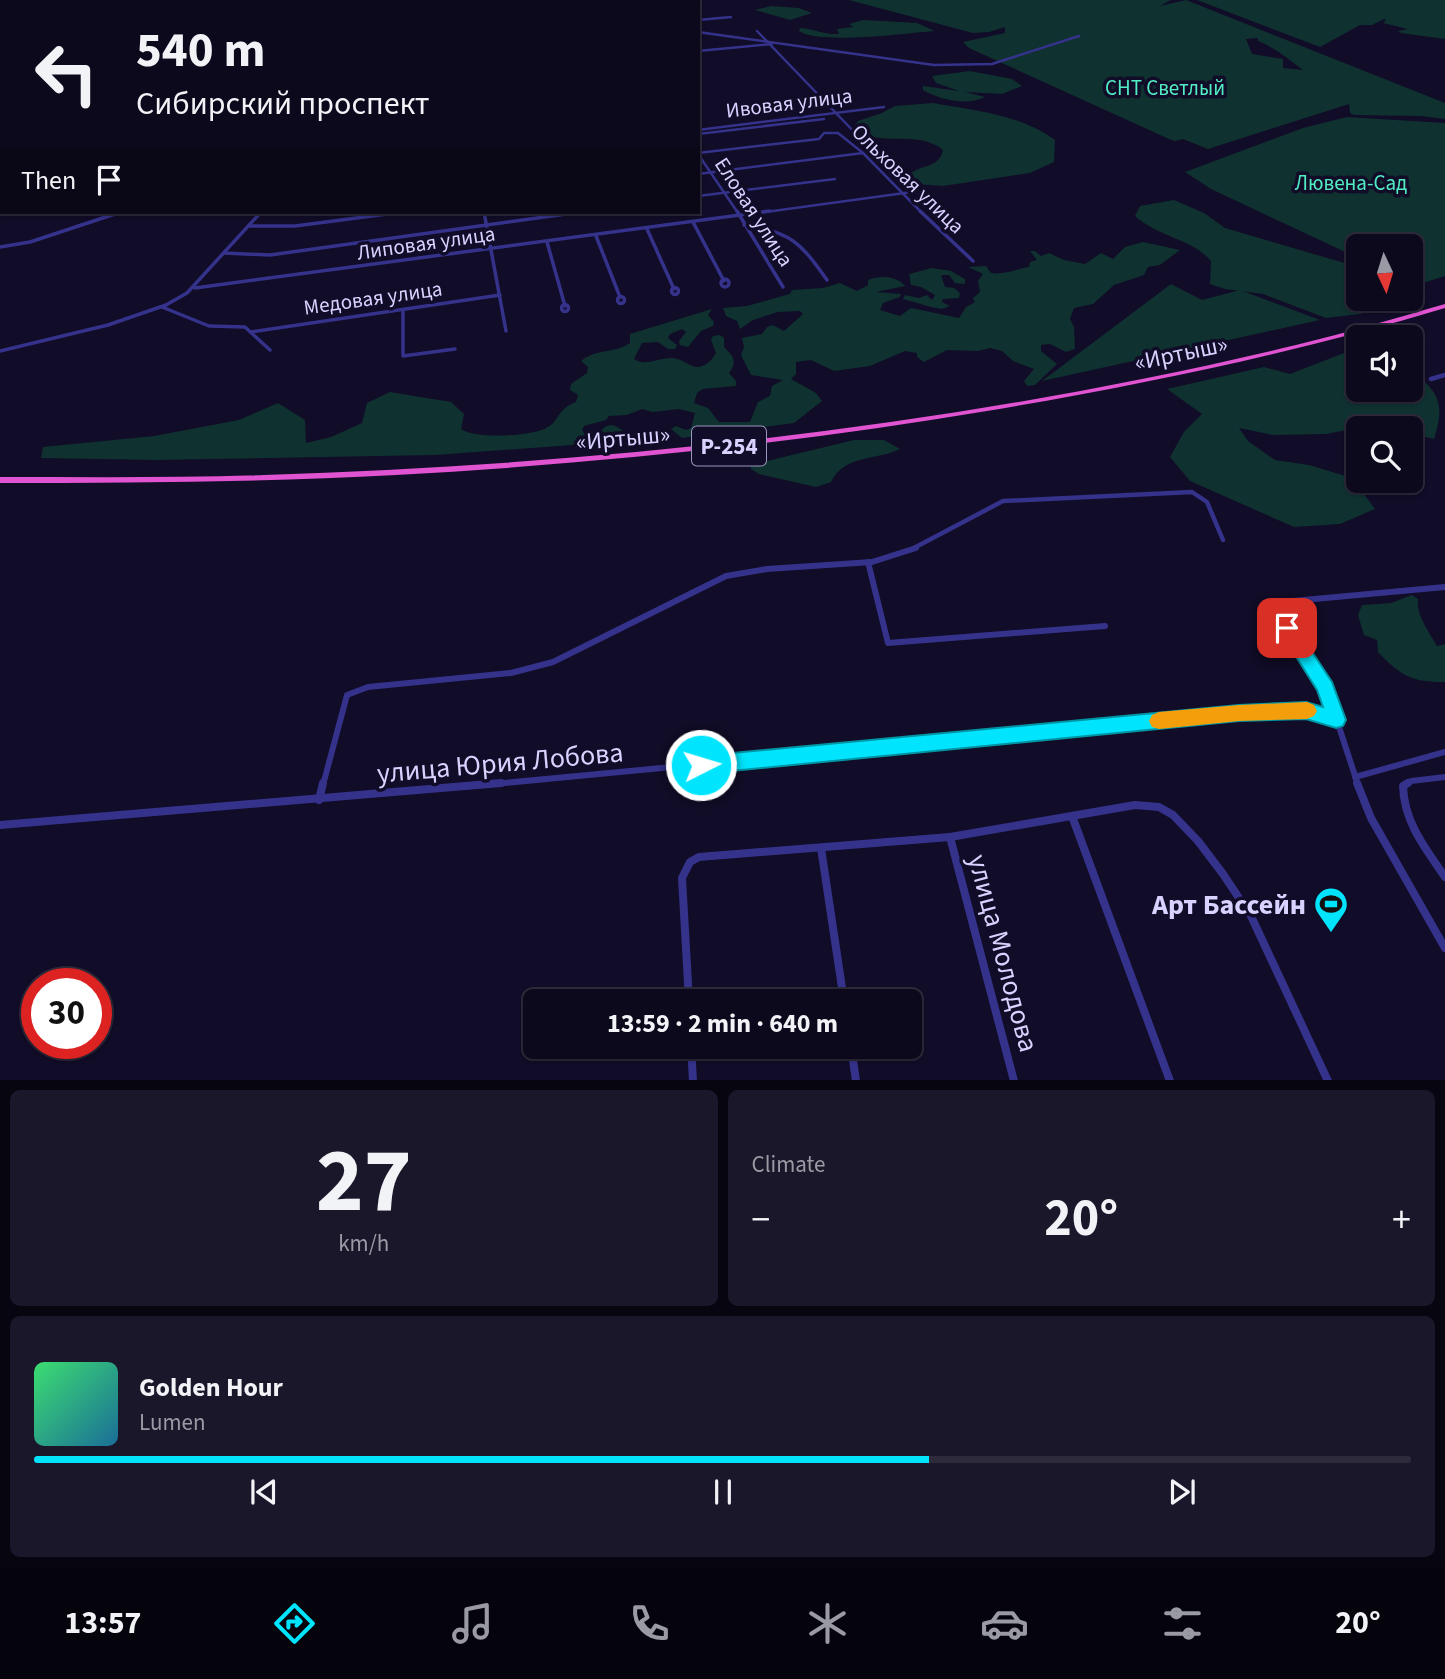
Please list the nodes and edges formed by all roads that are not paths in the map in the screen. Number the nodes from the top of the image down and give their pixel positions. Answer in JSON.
{"nodes":[{"id":1,"x":731,"y":17,"type":"dead end"},
{"id":2,"x":700,"y":20,"type":"edge"},
{"id":3,"x":757,"y":30,"type":"dead end"},
{"id":4,"x":700,"y":34,"type":"edge"},
{"id":5,"x":1079,"y":36,"type":"dead end"},
{"id":6,"x":769,"y":43,"type":"junction"},
{"id":7,"x":700,"y":51,"type":"edge"},
{"id":8,"x":884,"y":107,"type":"dead end"},
{"id":9,"x":835,"y":113,"type":"junction"},
{"id":10,"x":824,"y":119,"type":"dead end"},
{"id":11,"x":700,"y":132,"type":"edge"},
{"id":12,"x":700,"y":132,"type":"edge"},
{"id":13,"x":863,"y":153,"type":"junction"},
{"id":14,"x":700,"y":154,"type":"edge"},
{"id":15,"x":700,"y":157,"type":"edge"},
{"id":16,"x":711,"y":172,"type":"junction"},
{"id":17,"x":700,"y":174,"type":"edge"},
{"id":18,"x":835,"y":179,"type":"dead end"},
{"id":19,"x":726,"y":193,"type":"junction"},
{"id":20,"x":900,"y":194,"type":"junction"},
{"id":21,"x":700,"y":197,"type":"edge"},
{"id":22,"x":115,"y":214,"type":"edge"},
{"id":23,"x":259,"y":214,"type":"edge"},
{"id":24,"x":388,"y":214,"type":"edge"},
{"id":25,"x":484,"y":214,"type":"edge"},
{"id":26,"x":565,"y":214,"type":"edge"},
{"id":27,"x":740,"y":215,"type":"junction"},
{"id":28,"x":693,"y":222,"type":"junction"},
{"id":29,"x":486,"y":224,"type":"junction"},
{"id":30,"x":744,"y":225,"type":"junction"},
{"id":31,"x":248,"y":226,"type":"junction"},
{"id":32,"x":647,"y":229,"type":"junction"},
{"id":33,"x":596,"y":236,"type":"junction"},
{"id":34,"x":547,"y":242,"type":"junction"},
{"id":35,"x":0,"y":247,"type":"edge"},
{"id":36,"x":491,"y":250,"type":"junction"},
{"id":37,"x":224,"y":253,"type":"junction"},
{"id":38,"x":973,"y":261,"type":"dead end"},
{"id":39,"x":724,"y":281,"type":"dead end"},
{"id":40,"x":827,"y":281,"type":"dead end"},
{"id":41,"x":783,"y":286,"type":"dead end"},
{"id":42,"x":195,"y":288,"type":"junction"},
{"id":43,"x":674,"y":289,"type":"dead end"},
{"id":44,"x":500,"y":295,"type":"junction"},
{"id":45,"x":620,"y":297,"type":"dead end"},
{"id":46,"x":565,"y":306,"type":"dead end"},
{"id":47,"x":1445,"y":306,"type":"edge"},
{"id":48,"x":162,"y":307,"type":"junction"},
{"id":49,"x":403,"y":310,"type":"junction"},
{"id":50,"x":506,"y":331,"type":"dead end"},
{"id":51,"x":251,"y":332,"type":"junction"},
{"id":52,"x":456,"y":348,"type":"dead end"},
{"id":53,"x":270,"y":350,"type":"dead end"},
{"id":54,"x":0,"y":352,"type":"edge"},
{"id":55,"x":1445,"y":375,"type":"edge"},
{"id":56,"x":1431,"y":379,"type":"dead end"},
{"id":57,"x":0,"y":480,"type":"edge"},
{"id":58,"x":1223,"y":540,"type":"dead end"},
{"id":59,"x":868,"y":562,"type":"junction"},
{"id":60,"x":1445,"y":587,"type":"edge"},
{"id":61,"x":1105,"y":626,"type":"dead end"},
{"id":62,"x":1336,"y":720,"type":"junction"},
{"id":63,"x":1445,"y":752,"type":"edge"},
{"id":64,"x":1355,"y":777,"type":"junction"},
{"id":65,"x":1445,"y":778,"type":"edge"},
{"id":66,"x":319,"y":800,"type":"junction"},
{"id":67,"x":1072,"y":816,"type":"junction"},
{"id":68,"x":0,"y":825,"type":"edge"},
{"id":69,"x":950,"y":837,"type":"junction"},
{"id":70,"x":821,"y":848,"type":"junction"},
{"id":71,"x":690,"y":862,"type":"joint"},
{"id":72,"x":1445,"y":877,"type":"edge"},
{"id":73,"x":1445,"y":948,"type":"edge"},
{"id":74,"x":688,"y":989,"type":"edge"},
{"id":75,"x":842,"y":989,"type":"edge"},
{"id":76,"x":692,"y":1059,"type":"edge"},
{"id":77,"x":853,"y":1059,"type":"edge"},
{"id":78,"x":693,"y":1080,"type":"edge"},
{"id":79,"x":856,"y":1080,"type":"edge"},
{"id":80,"x":1014,"y":1080,"type":"edge"},
{"id":81,"x":1170,"y":1080,"type":"edge"},
{"id":82,"x":1328,"y":1080,"type":"edge"}],
"edges":[{"from":1,"to":2,"type":"street"},
{"from":3,"to":6,"type":"street"},
{"from":4,"to":6,"type":"street"},
{"from":5,"to":6,"type":"street"},
{"from":6,"to":7,"type":"street"},
{"from":6,"to":9,"type":"street"},
{"from":8,"to":9,"type":"street","name":"Ивовая улица"},
{"from":9,"to":11,"type":"street","name":"Ивовая улица"},
{"from":9,"to":20,"type":"street","name":"Липовая улица"},
{"from":10,"to":12,"type":"street","name":"Ивовая улица"},
{"from":13,"to":14,"type":"street","name":"Ольховая улица"},
{"from":13,"to":16,"type":"street"},
{"from":13,"to":20,"type":"street","name":"Ольховая улица"},
{"from":15,"to":16,"type":"street","name":"Еловая улица"},
{"from":16,"to":17,"type":"street"},
{"from":16,"to":19,"type":"street","name":"Еловая улица"},
{"from":18,"to":19,"type":"street"},
{"from":19,"to":21,"type":"street"},
{"from":19,"to":27,"type":"street","name":"Еловая улица"},
{"from":20,"to":27,"type":"street","name":"Липовая улица"},
{"from":20,"to":38,"type":"street","name":"Ольховая улица"},
{"from":22,"to":35,"type":"street"},
{"from":23,"to":31,"type":"street"},
{"from":24,"to":31,"type":"street"},
{"from":25,"to":29,"type":"street"},
{"from":26,"to":29,"type":"street"},
{"from":27,"to":28,"type":"street","name":"Липовая улица"},
{"from":27,"to":30,"type":"street","name":"Еловая улица"},
{"from":28,"to":32,"type":"street","name":"Липовая улица"},
{"from":28,"to":39,"type":"street"},
{"from":29,"to":36,"type":"street"},
{"from":29,"to":37,"type":"street"},
{"from":30,"to":40,"type":"street"},
{"from":30,"to":41,"type":"street","name":"Еловая улица"},
{"from":31,"to":37,"type":"street"},
{"from":32,"to":33,"type":"street","name":"Липовая улица"},
{"from":32,"to":43,"type":"street"},
{"from":33,"to":34,"type":"street","name":"Липовая улица"},
{"from":33,"to":45,"type":"street"},
{"from":34,"to":36,"type":"street","name":"Липовая улица"},
{"from":34,"to":46,"type":"street"},
{"from":36,"to":42,"type":"street","name":"Липовая улица"},
{"from":36,"to":44,"type":"street"},
{"from":37,"to":42,"type":"street"},
{"from":42,"to":48,"type":"street"},
{"from":44,"to":49,"type":"street","name":"Медовая улица"},
{"from":44,"to":50,"type":"street"},
{"from":47,"to":57,"type":"highway","name":"«Иртыш»","number":"Р-254"},
{"from":48,"to":51,"type":"street"},
{"from":48,"to":54,"type":"street"},
{"from":49,"to":51,"type":"street","name":"Медовая улица"},
{"from":49,"to":52,"type":"street"},
{"from":51,"to":53,"type":"street"},
{"from":55,"to":56,"type":"street"},
{"from":58,"to":59,"type":"street"},
{"from":59,"to":61,"type":"street"},
{"from":59,"to":66,"type":"street"},
{"from":60,"to":62,"type":"street"},
{"from":62,"to":64,"type":"street"},
{"from":62,"to":66,"type":"street","name":"улица Юрия Лобова"},
{"from":63,"to":64,"type":"street"},
{"from":64,"to":73,"type":"street"},
{"from":65,"to":72,"type":"street"},
{"from":66,"to":68,"type":"street","name":"улица Юрия Лобова"},
{"from":67,"to":69,"type":"street"},
{"from":67,"to":81,"type":"street"},
{"from":67,"to":82,"type":"street"},
{"from":69,"to":70,"type":"street"},
{"from":69,"to":80,"type":"street","name":"улица Молодова"},
{"from":70,"to":71,"type":"street"},
{"from":70,"to":75,"type":"street"},
{"from":71,"to":74,"type":"street"},
{"from":76,"to":78,"type":"street"},
{"from":77,"to":79,"type":"street"}]}
